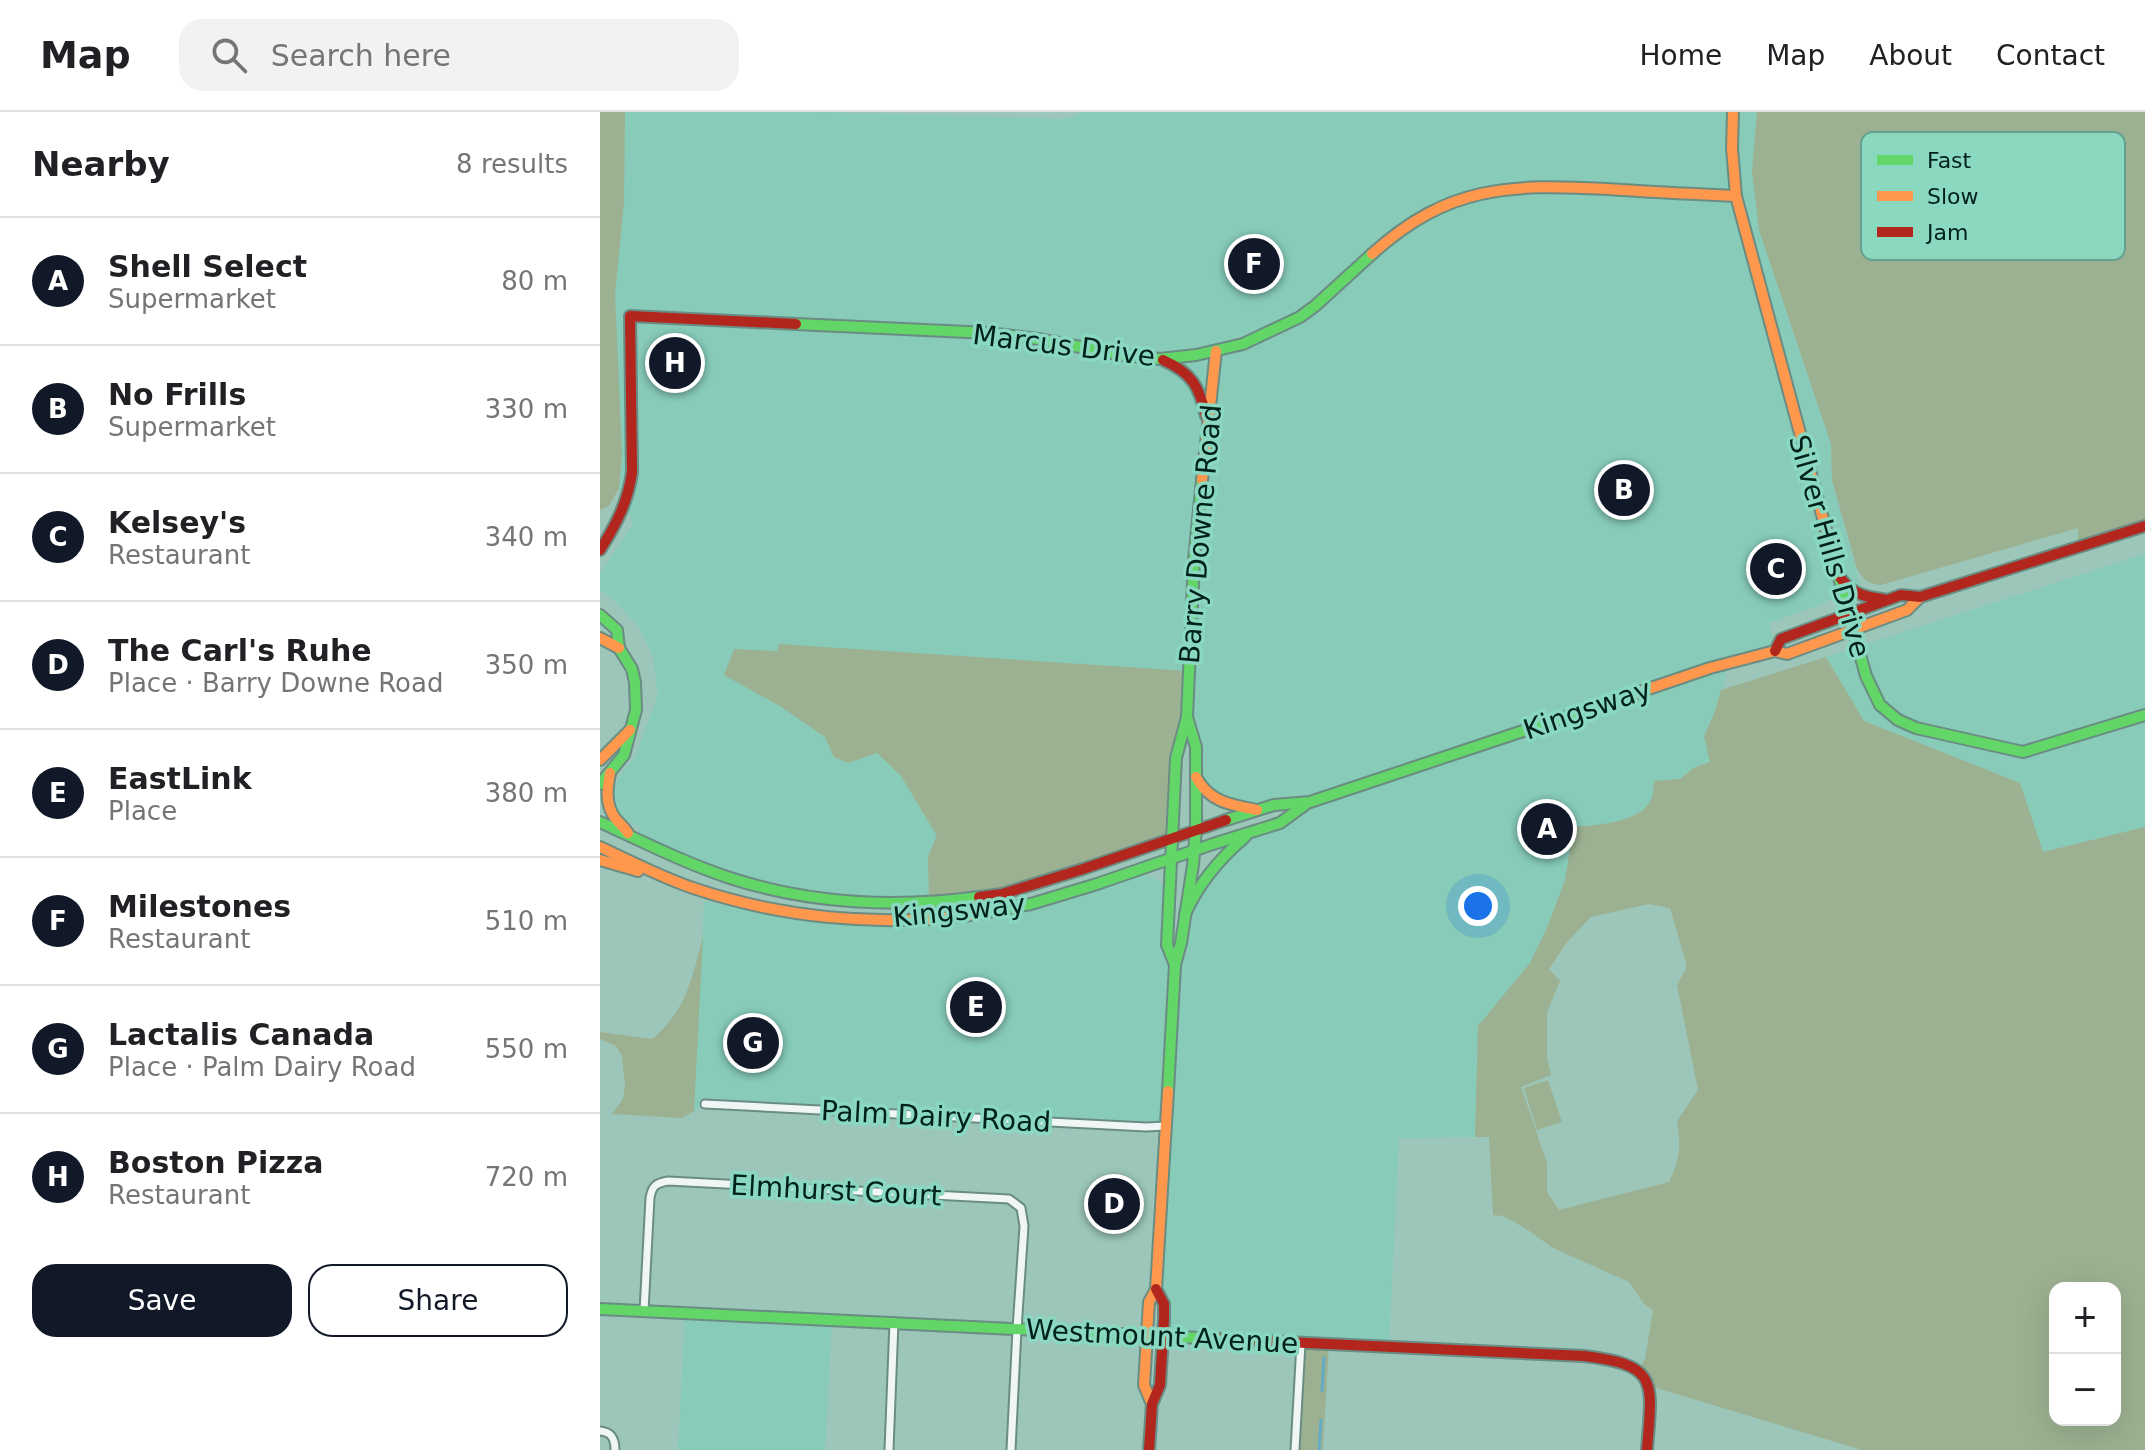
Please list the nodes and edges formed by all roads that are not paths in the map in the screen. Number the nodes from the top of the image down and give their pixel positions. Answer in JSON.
{"nodes":[{"id":1,"x":1733,"y":112,"type":"edge"},
{"id":2,"x":1736,"y":196,"type":"junction"},
{"id":3,"x":1216,"y":351,"type":"junction"},
{"id":4,"x":1160,"y":359,"type":"junction"},
{"id":5,"x":1208,"y":425,"type":"junction"},
{"id":6,"x":2145,"y":526,"type":"edge"},
{"id":7,"x":600,"y":550,"type":"edge"},
{"id":8,"x":1839,"y":576,"type":"junction"},
{"id":9,"x":1920,"y":597,"type":"junction"},
{"id":10,"x":1888,"y":600,"type":"junction"},
{"id":11,"x":600,"y":615,"type":"edge"},
{"id":12,"x":1848,"y":615,"type":"junction"},
{"id":13,"x":1853,"y":631,"type":"junction"},
{"id":14,"x":600,"y":638,"type":"edge"},
{"id":15,"x":619,"y":648,"type":"junction"},
{"id":16,"x":1775,"y":651,"type":"junction"},
{"id":17,"x":2145,"y":715,"type":"edge"},
{"id":18,"x":1187,"y":717,"type":"junction"},
{"id":19,"x":632,"y":728,"type":"junction"},
{"id":20,"x":600,"y":760,"type":"edge"},
{"id":21,"x":610,"y":773,"type":"junction"},
{"id":22,"x":1196,"y":777,"type":"junction"},
{"id":23,"x":600,"y":784,"type":"edge"},
{"id":24,"x":1310,"y":802,"type":"junction"},
{"id":25,"x":1258,"y":810,"type":"junction"},
{"id":26,"x":600,"y":822,"type":"edge"},
{"id":27,"x":1196,"y":829,"type":"junction"},
{"id":28,"x":1252,"y":832,"type":"junction"},
{"id":29,"x":630,"y":837,"type":"junction"},
{"id":30,"x":1172,"y":837,"type":"junction"},
{"id":31,"x":600,"y":847,"type":"edge"},
{"id":32,"x":1194,"y":850,"type":"junction"},
{"id":33,"x":600,"y":860,"type":"edge"},
{"id":34,"x":1171,"y":860,"type":"junction"},
{"id":35,"x":666,"y":876,"type":"junction"},
{"id":36,"x":1185,"y":914,"type":"junction"},
{"id":37,"x":1175,"y":965,"type":"junction"},
{"id":38,"x":705,"y":1104,"type":"dead end"},
{"id":39,"x":1166,"y":1126,"type":"junction"},
{"id":40,"x":1156,"y":1289,"type":"junction"},
{"id":41,"x":600,"y":1309,"type":"edge"},
{"id":42,"x":644,"y":1311,"type":"junction"},
{"id":43,"x":894,"y":1322,"type":"junction"},
{"id":44,"x":1017,"y":1329,"type":"junction"},
{"id":45,"x":1147,"y":1335,"type":"junction"},
{"id":46,"x":1163,"y":1336,"type":"junction"},
{"id":47,"x":1301,"y":1343,"type":"junction"},
{"id":48,"x":1152,"y":1404,"type":"junction"},
{"id":49,"x":600,"y":1431,"type":"edge"},
{"id":50,"x":615,"y":1450,"type":"edge"},
{"id":51,"x":889,"y":1450,"type":"edge"},
{"id":52,"x":1011,"y":1450,"type":"edge"},
{"id":53,"x":1149,"y":1450,"type":"edge"},
{"id":54,"x":1295,"y":1450,"type":"edge"},
{"id":55,"x":1647,"y":1450,"type":"edge"}],
"edges":[{"from":1,"to":2,"type":"street","name":"Silver Hills Drive"},
{"from":2,"to":3,"type":"street","name":"Marcus Drive"},
{"from":2,"to":8,"type":"street","name":"Silver Hills Drive"},
{"from":3,"to":4,"type":"street","name":"Marcus Drive"},
{"from":3,"to":5,"type":"street","name":"Barry Downe Road"},
{"from":4,"to":5,"type":"street"},
{"from":4,"to":7,"type":"street","name":"Marcus Drive"},
{"from":5,"to":18,"type":"street","name":"Barry Downe Road"},
{"from":6,"to":9,"type":"street","name":"Kingsway"},
{"from":8,"to":10,"type":"street"},
{"from":8,"to":12,"type":"street","name":"Silver Hills Drive"},
{"from":9,"to":10,"type":"street","name":"Kingsway"},
{"from":9,"to":13,"type":"street","name":"Kingsway"},
{"from":10,"to":12,"type":"street","name":"Kingsway"},
{"from":11,"to":15,"type":"street"},
{"from":12,"to":13,"type":"street","name":"Silver Hills Drive"},
{"from":12,"to":16,"type":"street","name":"Kingsway"},
{"from":13,"to":16,"type":"street","name":"Kingsway"},
{"from":13,"to":17,"type":"street","name":"Silver Hills Drive"},
{"from":14,"to":15,"type":"street"},
{"from":15,"to":19,"type":"street"},
{"from":16,"to":24,"type":"street","name":"Kingsway"},
{"from":18,"to":22,"type":"street","name":"Barry Downe Road"},
{"from":18,"to":30,"type":"street","name":"Barry Downe Road"},
{"from":19,"to":20,"type":"street"},
{"from":19,"to":21,"type":"street"},
{"from":21,"to":23,"type":"street"},
{"from":21,"to":29,"type":"street"},
{"from":22,"to":25,"type":"street"},
{"from":22,"to":27,"type":"street","name":"Barry Downe Road"},
{"from":24,"to":25,"type":"street","name":"Kingsway"},
{"from":24,"to":28,"type":"street","name":"Kingsway"},
{"from":25,"to":27,"type":"street","name":"Kingsway"},
{"from":26,"to":29,"type":"street","name":"Kingsway"},
{"from":27,"to":30,"type":"street","name":"Kingsway"},
{"from":27,"to":32,"type":"street","name":"Barry Downe Road"},
{"from":28,"to":32,"type":"street","name":"Kingsway"},
{"from":28,"to":36,"type":"street"},
{"from":29,"to":30,"type":"street","name":"Kingsway"},
{"from":30,"to":34,"type":"street","name":"Barry Downe Road"},
{"from":31,"to":35,"type":"street","name":"Kingsway"},
{"from":32,"to":34,"type":"street","name":"Kingsway"},
{"from":32,"to":36,"type":"street","name":"Barry Downe Road"},
{"from":33,"to":35,"type":"street"},
{"from":34,"to":35,"type":"street","name":"Kingsway"},
{"from":34,"to":37,"type":"street","name":"Barry Downe Road"},
{"from":36,"to":37,"type":"street","name":"Barry Downe Road"},
{"from":37,"to":39,"type":"street","name":"Barry Downe Road"},
{"from":38,"to":39,"type":"street","name":"Palm Dairy Road"},
{"from":39,"to":40,"type":"street","name":"Barry Downe Road"},
{"from":40,"to":45,"type":"street","name":"Barry Downe Road"},
{"from":40,"to":46,"type":"street","name":"Barry Downe Road"},
{"from":41,"to":42,"type":"street","name":"Westmount Avenue"},
{"from":42,"to":43,"type":"street","name":"Westmount Avenue"},
{"from":42,"to":44,"type":"street","name":"Elmhurst Court"},
{"from":43,"to":44,"type":"street","name":"Westmount Avenue"},
{"from":43,"to":51,"type":"street"},
{"from":44,"to":45,"type":"street","name":"Westmount Avenue"},
{"from":44,"to":52,"type":"street"},
{"from":45,"to":46,"type":"street","name":"Westmount Avenue"},
{"from":45,"to":48,"type":"street","name":"Barry Downe Road"},
{"from":46,"to":47,"type":"street","name":"Westmount Avenue"},
{"from":46,"to":48,"type":"street","name":"Barry Downe Road"},
{"from":47,"to":54,"type":"street"},
{"from":47,"to":55,"type":"street","name":"Westmount Avenue"},
{"from":48,"to":53,"type":"street","name":"Barry Downe Road"},
{"from":49,"to":50,"type":"street"}]}
